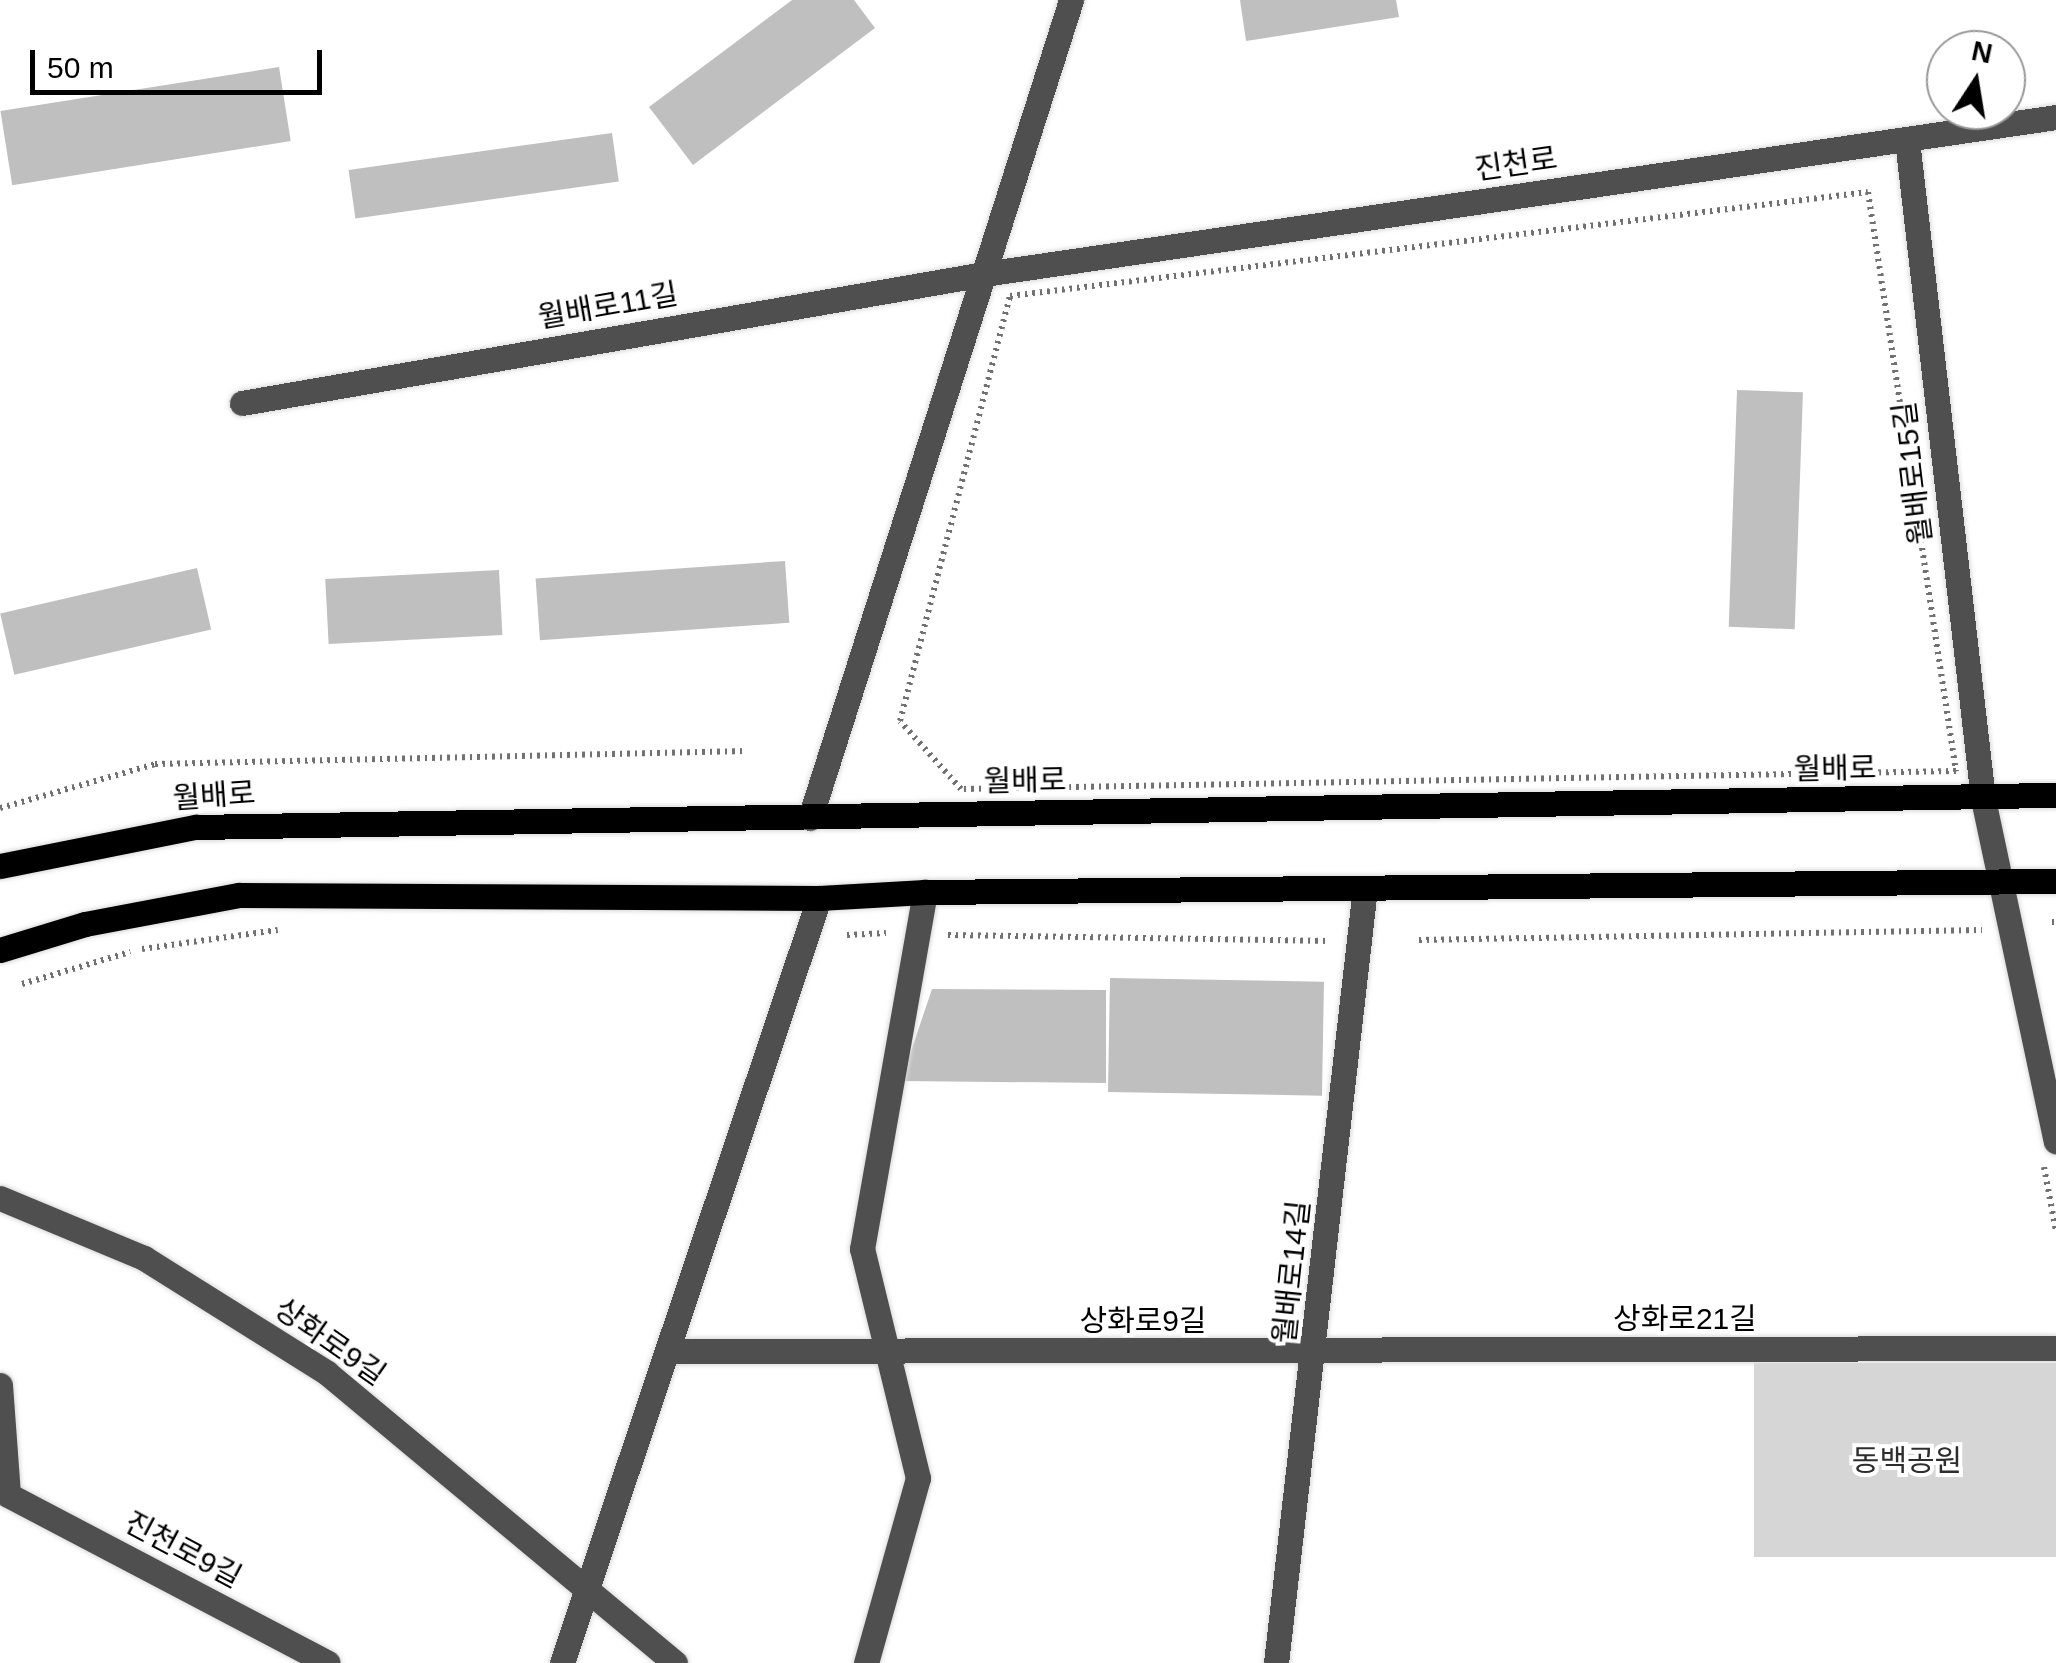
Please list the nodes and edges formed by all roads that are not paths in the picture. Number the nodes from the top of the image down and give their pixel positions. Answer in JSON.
{"nodes":[{"id":1,"x":1071,"y":0,"type":"edge"},
{"id":2,"x":2056,"y":118,"type":"edge"},
{"id":3,"x":1908,"y":140,"type":"junction"},
{"id":4,"x":984,"y":274,"type":"junction"},
{"id":5,"x":242,"y":403,"type":"dead end"},
{"id":6,"x":2056,"y":795,"type":"edge"},
{"id":7,"x":1983,"y":798,"type":"junction"},
{"id":8,"x":810,"y":818,"type":"junction"},
{"id":9,"x":0,"y":866,"type":"edge"},
{"id":10,"x":2056,"y":881,"type":"edge"},
{"id":11,"x":2000,"y":883,"type":"junction"},
{"id":12,"x":1365,"y":888,"type":"junction"},
{"id":13,"x":925,"y":892,"type":"junction"},
{"id":14,"x":819,"y":898,"type":"junction"},
{"id":15,"x":0,"y":950,"type":"edge"},
{"id":16,"x":2056,"y":1141,"type":"edge"},
{"id":17,"x":0,"y":1198,"type":"edge"},
{"id":18,"x":2056,"y":1348,"type":"edge"},
{"id":19,"x":669,"y":1352,"type":"junction"},
{"id":20,"x":887,"y":1352,"type":"junction"},
{"id":21,"x":1316,"y":1354,"type":"junction"},
{"id":22,"x":0,"y":1385,"type":"edge"},
{"id":23,"x":4,"y":1498,"type":"edge"},
{"id":24,"x":586,"y":1594,"type":"junction"},
{"id":25,"x":328,"y":1663,"type":"edge"},
{"id":26,"x":562,"y":1663,"type":"edge"},
{"id":27,"x":676,"y":1663,"type":"edge"},
{"id":28,"x":866,"y":1663,"type":"edge"},
{"id":29,"x":1276,"y":1663,"type":"edge"}],
"edges":[{"from":1,"to":4,"type":"street"},
{"from":2,"to":3,"type":"street","name":"진천로"},
{"from":3,"to":4,"type":"street","name":"진천로"},
{"from":3,"to":7,"type":"street","name":"월배로15길"},
{"from":4,"to":5,"type":"street","name":"월배로11길"},
{"from":4,"to":8,"type":"street"},
{"from":6,"to":7,"type":"main road","name":"월배로"},
{"from":7,"to":8,"type":"main road","name":"월배로"},
{"from":7,"to":11,"type":"street"},
{"from":8,"to":9,"type":"main road","name":"월배로"},
{"from":10,"to":11,"type":"main road"},
{"from":11,"to":12,"type":"main road"},
{"from":11,"to":16,"type":"street"},
{"from":12,"to":13,"type":"main road"},
{"from":12,"to":21,"type":"street","name":"월배로14길"},
{"from":13,"to":14,"type":"main road"},
{"from":13,"to":20,"type":"street"},
{"from":14,"to":15,"type":"main road"},
{"from":14,"to":19,"type":"street"},
{"from":17,"to":24,"type":"street","name":"상화로9길"},
{"from":18,"to":21,"type":"street","name":"상화로21길"},
{"from":19,"to":20,"type":"street","name":"상화로9길"},
{"from":19,"to":24,"type":"street"},
{"from":20,"to":21,"type":"street","name":"상화로9길"},
{"from":20,"to":28,"type":"street"},
{"from":21,"to":29,"type":"street","name":"월배로14길"},
{"from":22,"to":23,"type":"street"},
{"from":23,"to":25,"type":"street","name":"진천로9길"},
{"from":24,"to":26,"type":"street"},
{"from":24,"to":27,"type":"street","name":"상화로9길"}]}
